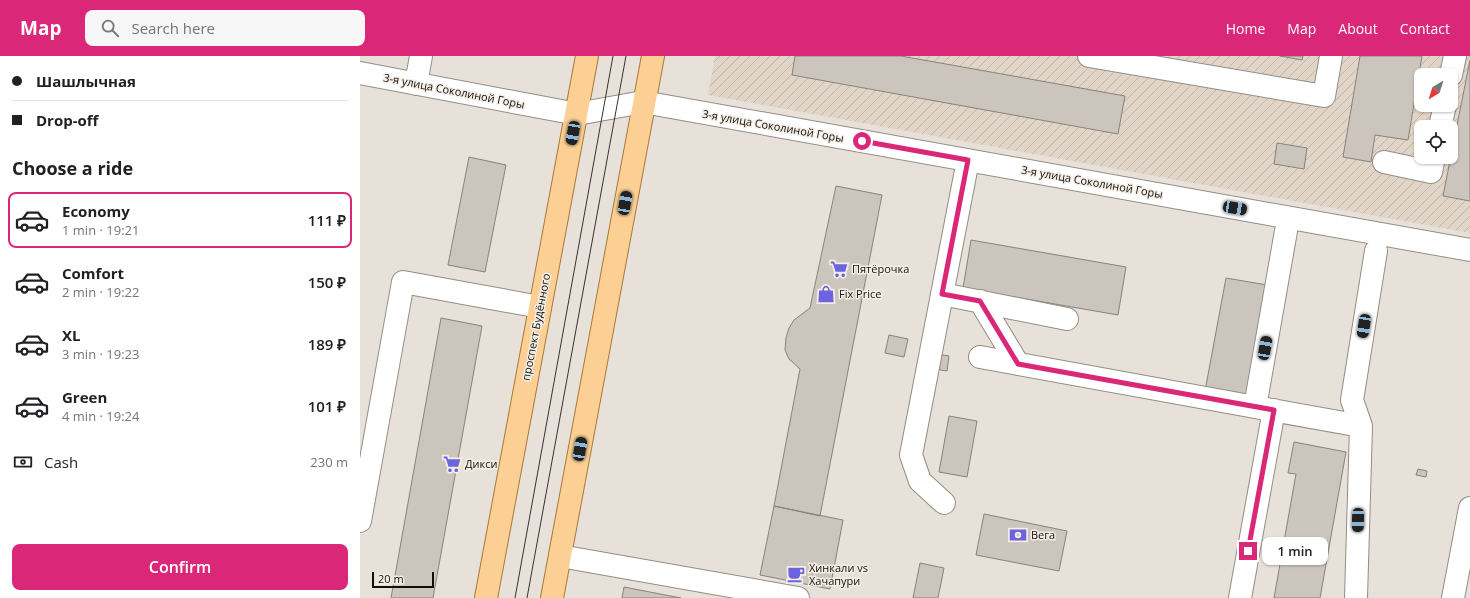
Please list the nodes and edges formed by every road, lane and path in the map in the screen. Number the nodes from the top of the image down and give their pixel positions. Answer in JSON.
{"nodes":[{"id":1,"x":421,"y":56,"type":"edge"},
{"id":2,"x":587,"y":56,"type":"edge"},
{"id":3,"x":653,"y":56,"type":"edge"},
{"id":4,"x":1089,"y":56,"type":"edge"},
{"id":5,"x":1331,"y":56,"type":"edge"},
{"id":6,"x":1455,"y":56,"type":"edge"},
{"id":7,"x":369,"y":68,"type":"edge"},
{"id":8,"x":1452,"y":68,"type":"edge"},
{"id":9,"x":416,"y":84,"type":"junction"},
{"id":10,"x":643,"y":102,"type":"junction"},
{"id":11,"x":577,"y":114,"type":"junction"},
{"id":12,"x":968,"y":160,"type":"junction"},
{"id":13,"x":1384,"y":162,"type":"dead end"},
{"id":14,"x":1433,"y":164,"type":"edge"},
{"id":15,"x":1286,"y":231,"type":"dead end"},
{"id":16,"x":1470,"y":250,"type":"edge"},
{"id":17,"x":1376,"y":251,"type":"dead end"},
{"id":18,"x":942,"y":294,"type":"junction"},
{"id":19,"x":980,"y":301,"type":"junction"},
{"id":20,"x":540,"y":307,"type":"junction"},
{"id":21,"x":1067,"y":319,"type":"dead end"},
{"id":22,"x":980,"y":357,"type":"dead end"},
{"id":23,"x":1018,"y":364,"type":"junction"},
{"id":24,"x":1264,"y":409,"type":"junction"},
{"id":25,"x":1361,"y":426,"type":"junction"},
{"id":26,"x":944,"y":503,"type":"dead end"},
{"id":27,"x":1470,"y":508,"type":"edge"},
{"id":28,"x":360,"y":521,"type":"edge"},
{"id":29,"x":560,"y":556,"type":"junction"},
{"id":30,"x":486,"y":598,"type":"edge"},
{"id":31,"x":552,"y":598,"type":"edge"},
{"id":32,"x":798,"y":598,"type":"edge"},
{"id":33,"x":1240,"y":598,"type":"edge"},
{"id":34,"x":1356,"y":598,"type":"edge"},
{"id":35,"x":1453,"y":598,"type":"edge"}],
"edges":[{"from":1,"to":9,"type":"street"},
{"from":2,"to":11,"type":"main road","name":"проспект Будённого"},
{"from":3,"to":10,"type":"main road"},
{"from":4,"to":5,"type":"street"},
{"from":6,"to":8,"type":"street"},
{"from":7,"to":9,"type":"street","name":"3-я улица Соколиной Горы"},
{"from":9,"to":11,"type":"street","name":"3-я улица Соколиной Горы"},
{"from":10,"to":11,"type":"street","name":"3-я улица Соколиной Горы"},
{"from":10,"to":12,"type":"street","name":"3-я улица Соколиной Горы"},
{"from":10,"to":29,"type":"main road"},
{"from":11,"to":20,"type":"main road","name":"проспект Будённого"},
{"from":12,"to":16,"type":"street","name":"3-я улица Соколиной Горы"},
{"from":12,"to":18,"type":"street"},
{"from":13,"to":14,"type":"street"},
{"from":15,"to":24,"type":"street"},
{"from":17,"to":25,"type":"street"},
{"from":18,"to":19,"type":"street"},
{"from":18,"to":26,"type":"street"},
{"from":19,"to":21,"type":"street"},
{"from":19,"to":23,"type":"street"},
{"from":20,"to":28,"type":"street"},
{"from":20,"to":30,"type":"main road","name":"проспект Будённого"},
{"from":22,"to":23,"type":"street"},
{"from":23,"to":24,"type":"street"},
{"from":24,"to":25,"type":"street"},
{"from":24,"to":33,"type":"street"},
{"from":25,"to":34,"type":"street"},
{"from":27,"to":35,"type":"street"},
{"from":29,"to":31,"type":"main road"},
{"from":29,"to":32,"type":"street"}]}
